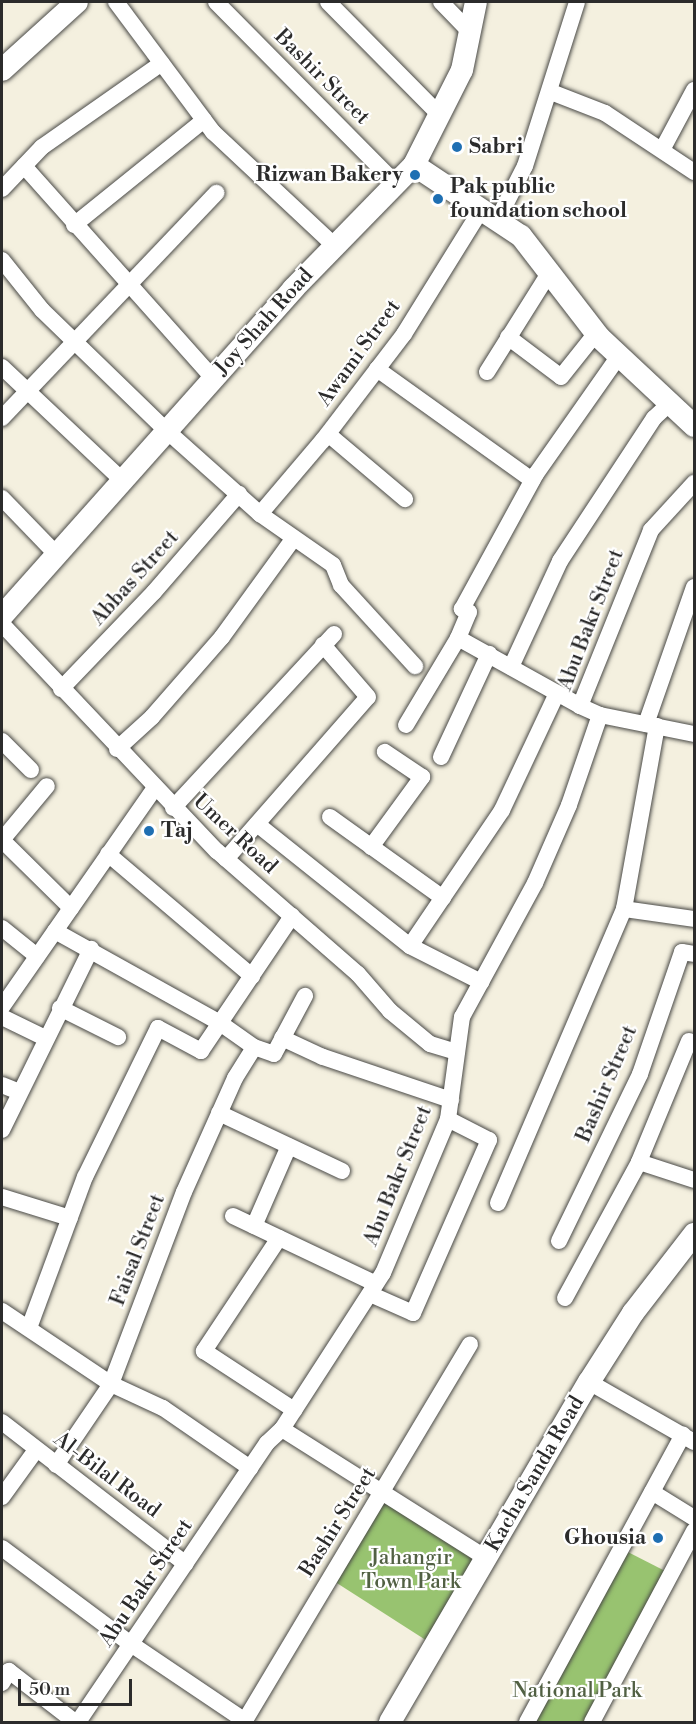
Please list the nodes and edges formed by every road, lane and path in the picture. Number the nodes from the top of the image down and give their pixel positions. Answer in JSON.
{"nodes":[{"id":1,"x":77,"y":2,"type":"edge"},
{"id":2,"x":116,"y":2,"type":"edge"},
{"id":3,"x":216,"y":2,"type":"edge"},
{"id":4,"x":328,"y":2,"type":"edge"},
{"id":5,"x":441,"y":2,"type":"edge"},
{"id":6,"x":476,"y":2,"type":"edge"},
{"id":7,"x":577,"y":2,"type":"edge"},
{"id":8,"x":470,"y":31,"type":"junction"},
{"id":9,"x":162,"y":63,"type":"junction"},
{"id":10,"x":2,"y":70,"type":"edge"},
{"id":11,"x":694,"y":90,"type":"edge"},
{"id":12,"x":551,"y":92,"type":"junction"},
{"id":13,"x":440,"y":115,"type":"junction"},
{"id":14,"x":204,"y":120,"type":"junction"},
{"id":15,"x":662,"y":150,"type":"junction"},
{"id":16,"x":414,"y":165,"type":"junction"},
{"id":17,"x":24,"y":166,"type":"junction"},
{"id":18,"x":694,"y":172,"type":"edge"},
{"id":19,"x":396,"y":184,"type":"junction"},
{"id":20,"x":2,"y":189,"type":"edge"},
{"id":21,"x":216,"y":193,"type":"dead end"},
{"id":22,"x":490,"y":215,"type":"junction"},
{"id":23,"x":74,"y":225,"type":"junction"},
{"id":24,"x":334,"y":246,"type":"junction"},
{"id":25,"x":2,"y":260,"type":"edge"},
{"id":26,"x":549,"y":273,"type":"junction"},
{"id":27,"x":127,"y":286,"type":"junction"},
{"id":28,"x":596,"y":333,"type":"junction"},
{"id":29,"x":508,"y":337,"type":"junction"},
{"id":30,"x":76,"y":340,"type":"junction"},
{"id":31,"x":619,"y":356,"type":"junction"},
{"id":32,"x":2,"y":367,"type":"edge"},
{"id":33,"x":377,"y":369,"type":"junction"},
{"id":34,"x":487,"y":372,"type":"dead end"},
{"id":35,"x":213,"y":378,"type":"junction"},
{"id":36,"x":27,"y":391,"type":"junction"},
{"id":37,"x":670,"y":403,"type":"junction"},
{"id":38,"x":2,"y":418,"type":"edge"},
{"id":39,"x":694,"y":426,"type":"edge"},
{"id":40,"x":166,"y":430,"type":"junction"},
{"id":41,"x":328,"y":434,"type":"junction"},
{"id":42,"x":122,"y":480,"type":"junction"},
{"id":43,"x":532,"y":480,"type":"junction"},
{"id":44,"x":694,"y":483,"type":"edge"},
{"id":45,"x":239,"y":494,"type":"junction"},
{"id":46,"x":2,"y":498,"type":"edge"},
{"id":47,"x":405,"y":499,"type":"dead end"},
{"id":48,"x":260,"y":514,"type":"junction"},
{"id":49,"x":294,"y":538,"type":"junction"},
{"id":50,"x":56,"y":554,"type":"junction"},
{"id":51,"x":694,"y":587,"type":"edge"},
{"id":52,"x":3,"y":613,"type":"edge"},
{"id":53,"x":458,"y":638,"type":"junction"},
{"id":54,"x":489,"y":654,"type":"junction"},
{"id":55,"x":415,"y":666,"type":"dead end"},
{"id":56,"x":511,"y":667,"type":"junction"},
{"id":57,"x":61,"y":689,"type":"junction"},
{"id":58,"x":557,"y":693,"type":"junction"},
{"id":59,"x":580,"y":706,"type":"junction"},
{"id":60,"x":600,"y":715,"type":"junction"},
{"id":61,"x":406,"y":725,"type":"dead end"},
{"id":62,"x":651,"y":725,"type":"junction"},
{"id":63,"x":694,"y":734,"type":"edge"},
{"id":64,"x":2,"y":741,"type":"edge"},
{"id":65,"x":117,"y":749,"type":"junction"},
{"id":66,"x":385,"y":752,"type":"dead end"},
{"id":67,"x":441,"y":757,"type":"dead end"},
{"id":68,"x":31,"y":770,"type":"dead end"},
{"id":69,"x":47,"y":786,"type":"dead end"},
{"id":70,"x":154,"y":789,"type":"junction"},
{"id":71,"x":173,"y":808,"type":"junction"},
{"id":72,"x":330,"y":817,"type":"dead end"},
{"id":73,"x":257,"y":824,"type":"junction"},
{"id":74,"x":2,"y":840,"type":"edge"},
{"id":75,"x":371,"y":847,"type":"junction"},
{"id":76,"x":108,"y":854,"type":"junction"},
{"id":77,"x":226,"y":859,"type":"junction"},
{"id":78,"x":442,"y":898,"type":"junction"},
{"id":79,"x":71,"y":908,"type":"junction"},
{"id":80,"x":624,"y":909,"type":"junction"},
{"id":81,"x":292,"y":916,"type":"junction"},
{"id":82,"x":694,"y":919,"type":"edge"},
{"id":83,"x":2,"y":928,"type":"edge"},
{"id":84,"x":55,"y":931,"type":"junction"},
{"id":85,"x":410,"y":946,"type":"junction"},
{"id":86,"x":91,"y":949,"type":"junction"},
{"id":87,"x":694,"y":954,"type":"edge"},
{"id":88,"x":38,"y":956,"type":"junction"},
{"id":89,"x":252,"y":976,"type":"junction"},
{"id":90,"x":481,"y":982,"type":"junction"},
{"id":91,"x":305,"y":996,"type":"dead end"},
{"id":92,"x":2,"y":1007,"type":"edge"},
{"id":93,"x":60,"y":1008,"type":"junction"},
{"id":94,"x":2,"y":1017,"type":"edge"},
{"id":95,"x":220,"y":1023,"type":"junction"},
{"id":96,"x":118,"y":1037,"type":"dead end"},
{"id":97,"x":45,"y":1038,"type":"junction"},
{"id":98,"x":282,"y":1038,"type":"junction"},
{"id":99,"x":689,"y":1041,"type":"dead end"},
{"id":100,"x":254,"y":1047,"type":"junction"},
{"id":101,"x":457,"y":1052,"type":"junction"},
{"id":102,"x":2,"y":1085,"type":"edge"},
{"id":103,"x":17,"y":1091,"type":"junction"},
{"id":104,"x":451,"y":1100,"type":"junction"},
{"id":105,"x":219,"y":1113,"type":"junction"},
{"id":106,"x":448,"y":1119,"type":"junction"},
{"id":107,"x":2,"y":1130,"type":"edge"},
{"id":108,"x":289,"y":1146,"type":"junction"},
{"id":109,"x":639,"y":1162,"type":"junction"},
{"id":110,"x":342,"y":1171,"type":"dead end"},
{"id":111,"x":694,"y":1180,"type":"edge"},
{"id":112,"x":2,"y":1197,"type":"edge"},
{"id":113,"x":498,"y":1203,"type":"dead end"},
{"id":114,"x":233,"y":1216,"type":"dead end"},
{"id":115,"x":70,"y":1218,"type":"junction"},
{"id":116,"x":254,"y":1226,"type":"junction"},
{"id":117,"x":694,"y":1234,"type":"edge"},
{"id":118,"x":279,"y":1238,"type":"junction"},
{"id":119,"x":559,"y":1241,"type":"dead end"},
{"id":120,"x":373,"y":1289,"type":"junction"},
{"id":121,"x":565,"y":1298,"type":"dead end"},
{"id":122,"x":2,"y":1311,"type":"edge"},
{"id":123,"x":29,"y":1328,"type":"junction"},
{"id":124,"x":470,"y":1344,"type":"dead end"},
{"id":125,"x":589,"y":1382,"type":"junction"},
{"id":126,"x":111,"y":1384,"type":"junction"},
{"id":127,"x":294,"y":1410,"type":"junction"},
{"id":128,"x":2,"y":1422,"type":"edge"},
{"id":129,"x":282,"y":1429,"type":"junction"},
{"id":130,"x":689,"y":1439,"type":"edge"},
{"id":131,"x":36,"y":1450,"type":"junction"},
{"id":132,"x":56,"y":1465,"type":"junction"},
{"id":133,"x":250,"y":1468,"type":"junction"},
{"id":134,"x":652,"y":1492,"type":"junction"},
{"id":135,"x":384,"y":1493,"type":"junction"},
{"id":136,"x":2,"y":1497,"type":"edge"},
{"id":137,"x":694,"y":1518,"type":"edge"},
{"id":138,"x":694,"y":1531,"type":"edge"},
{"id":139,"x":2,"y":1548,"type":"edge"},
{"id":140,"x":486,"y":1558,"type":"junction"},
{"id":141,"x":186,"y":1564,"type":"junction"},
{"id":142,"x":131,"y":1644,"type":"junction"},
{"id":143,"x":2,"y":1683,"type":"edge"},
{"id":144,"x":77,"y":1722,"type":"edge"},
{"id":145,"x":244,"y":1722,"type":"edge"},
{"id":146,"x":390,"y":1722,"type":"edge"},
{"id":147,"x":527,"y":1722,"type":"edge"},
{"id":148,"x":592,"y":1722,"type":"edge"}],
"edges":[{"from":1,"to":10,"type":"street"},
{"from":2,"to":9,"type":"street"},
{"from":3,"to":19,"type":"street","name":"Bashir Street"},
{"from":4,"to":13,"type":"street"},
{"from":5,"to":8,"type":"street"},
{"from":6,"to":8,"type":"street","name":"Joy Shah Road"},
{"from":7,"to":12,"type":"street","name":"Awami Street"},
{"from":8,"to":13,"type":"street","name":"Joy Shah Road"},
{"from":9,"to":14,"type":"street"},
{"from":9,"to":17,"type":"street"},
{"from":11,"to":15,"type":"street"},
{"from":12,"to":15,"type":"street"},
{"from":12,"to":22,"type":"street","name":"Awami Street"},
{"from":13,"to":16,"type":"street","name":"Joy Shah Road"},
{"from":14,"to":23,"type":"street"},
{"from":14,"to":24,"type":"street"},
{"from":15,"to":18,"type":"street"},
{"from":16,"to":19,"type":"street","name":"Joy Shah Road"},
{"from":16,"to":22,"type":"street"},
{"from":17,"to":20,"type":"street"},
{"from":17,"to":23,"type":"street"},
{"from":19,"to":24,"type":"street","name":"Joy Shah Road"},
{"from":21,"to":27,"type":"street"},
{"from":22,"to":26,"type":"street"},
{"from":22,"to":33,"type":"street","name":"Awami Street"},
{"from":23,"to":27,"type":"street"},
{"from":24,"to":35,"type":"street","name":"Joy Shah Road"},
{"from":25,"to":30,"type":"street"},
{"from":26,"to":28,"type":"street"},
{"from":26,"to":29,"type":"street"},
{"from":27,"to":30,"type":"street"},
{"from":27,"to":35,"type":"street"},
{"from":28,"to":29,"type":"street"},
{"from":28,"to":31,"type":"street"},
{"from":29,"to":34,"type":"street"},
{"from":30,"to":36,"type":"street"},
{"from":30,"to":40,"type":"street"},
{"from":31,"to":37,"type":"street"},
{"from":31,"to":43,"type":"street"},
{"from":32,"to":36,"type":"street"},
{"from":33,"to":41,"type":"street","name":"Awami Street"},
{"from":33,"to":43,"type":"street"},
{"from":35,"to":40,"type":"street","name":"Joy Shah Road"},
{"from":36,"to":38,"type":"street"},
{"from":36,"to":42,"type":"street"},
{"from":37,"to":39,"type":"street"},
{"from":37,"to":56,"type":"street"},
{"from":40,"to":42,"type":"street","name":"Joy Shah Road"},
{"from":40,"to":45,"type":"street"},
{"from":41,"to":47,"type":"street"},
{"from":41,"to":48,"type":"street","name":"Awami Street"},
{"from":42,"to":50,"type":"street","name":"Joy Shah Road"},
{"from":43,"to":53,"type":"street"},
{"from":44,"to":59,"type":"street","name":"Abu Bakr Street"},
{"from":45,"to":48,"type":"street"},
{"from":45,"to":57,"type":"street","name":"Abbas Street"},
{"from":46,"to":50,"type":"street"},
{"from":48,"to":49,"type":"street"},
{"from":49,"to":55,"type":"street"},
{"from":49,"to":65,"type":"street"},
{"from":50,"to":52,"type":"street","name":"Joy Shah Road"},
{"from":51,"to":62,"type":"street"},
{"from":52,"to":57,"type":"street","name":"Umer Road"},
{"from":53,"to":54,"type":"street"},
{"from":53,"to":61,"type":"street"},
{"from":54,"to":56,"type":"street"},
{"from":54,"to":67,"type":"street"},
{"from":56,"to":58,"type":"street"},
{"from":57,"to":65,"type":"street","name":"Umer Road"},
{"from":58,"to":59,"type":"street"},
{"from":58,"to":78,"type":"street"},
{"from":59,"to":60,"type":"street","name":"Abu Bakr Street"},
{"from":60,"to":62,"type":"street"},
{"from":60,"to":90,"type":"street","name":"Abu Bakr Street"},
{"from":62,"to":63,"type":"street"},
{"from":62,"to":80,"type":"street"},
{"from":64,"to":68,"type":"street"},
{"from":65,"to":70,"type":"street","name":"Umer Road"},
{"from":66,"to":75,"type":"street"},
{"from":69,"to":74,"type":"street"},
{"from":70,"to":71,"type":"street","name":"Umer Road"},
{"from":70,"to":76,"type":"street"},
{"from":71,"to":73,"type":"street"},
{"from":71,"to":77,"type":"street","name":"Umer Road"},
{"from":72,"to":75,"type":"street"},
{"from":73,"to":77,"type":"street"},
{"from":73,"to":85,"type":"street"},
{"from":74,"to":79,"type":"street"},
{"from":75,"to":78,"type":"street"},
{"from":76,"to":79,"type":"street"},
{"from":76,"to":89,"type":"street"},
{"from":77,"to":81,"type":"street","name":"Umer Road"},
{"from":78,"to":85,"type":"street"},
{"from":79,"to":84,"type":"street"},
{"from":80,"to":82,"type":"street"},
{"from":80,"to":113,"type":"street"},
{"from":81,"to":89,"type":"street"},
{"from":81,"to":101,"type":"street","name":"Umer Road"},
{"from":83,"to":88,"type":"street"},
{"from":84,"to":86,"type":"street"},
{"from":84,"to":88,"type":"street"},
{"from":85,"to":90,"type":"street"},
{"from":86,"to":93,"type":"street"},
{"from":86,"to":95,"type":"street"},
{"from":87,"to":119,"type":"street","name":"Bashir Street"},
{"from":88,"to":92,"type":"street"},
{"from":89,"to":95,"type":"street"},
{"from":90,"to":101,"type":"street","name":"Abu Bakr Street"},
{"from":91,"to":98,"type":"street"},
{"from":93,"to":96,"type":"street"},
{"from":93,"to":97,"type":"street"},
{"from":94,"to":97,"type":"street"},
{"from":95,"to":100,"type":"street"},
{"from":95,"to":115,"type":"street"},
{"from":97,"to":103,"type":"street"},
{"from":98,"to":100,"type":"street"},
{"from":98,"to":104,"type":"street"},
{"from":99,"to":109,"type":"street"},
{"from":100,"to":105,"type":"street","name":"Faisal Street"},
{"from":101,"to":104,"type":"street","name":"Abu Bakr Street"},
{"from":102,"to":103,"type":"street"},
{"from":103,"to":107,"type":"street"},
{"from":104,"to":106,"type":"street","name":"Abu Bakr Street"},
{"from":105,"to":108,"type":"street"},
{"from":105,"to":126,"type":"street","name":"Faisal Street"},
{"from":106,"to":120,"type":"street","name":"Abu Bakr Street"},
{"from":106,"to":120,"type":"street"},
{"from":108,"to":110,"type":"street"},
{"from":108,"to":116,"type":"street"},
{"from":109,"to":111,"type":"street"},
{"from":109,"to":121,"type":"street"},
{"from":112,"to":115,"type":"street"},
{"from":114,"to":116,"type":"street"},
{"from":115,"to":123,"type":"street"},
{"from":116,"to":118,"type":"street"},
{"from":117,"to":125,"type":"street","name":"Kacha Sanda Road"},
{"from":118,"to":120,"type":"street"},
{"from":118,"to":127,"type":"street"},
{"from":120,"to":127,"type":"street","name":"Abu Bakr Street"},
{"from":122,"to":123,"type":"street"},
{"from":123,"to":126,"type":"street"},
{"from":124,"to":135,"type":"street","name":"Bashir Street"},
{"from":125,"to":130,"type":"street"},
{"from":125,"to":140,"type":"street","name":"Kacha Sanda Road"},
{"from":126,"to":132,"type":"street","name":"Faisal Street"},
{"from":126,"to":133,"type":"street"},
{"from":127,"to":129,"type":"street","name":"Abu Bakr Street"},
{"from":128,"to":131,"type":"street","name":"Al-Bilal Road"},
{"from":129,"to":133,"type":"street","name":"Abu Bakr Street"},
{"from":129,"to":135,"type":"street"},
{"from":130,"to":134,"type":"street"},
{"from":131,"to":132,"type":"street","name":"Al-Bilal Road"},
{"from":131,"to":136,"type":"street"},
{"from":132,"to":141,"type":"street","name":"Al-Bilal Road"},
{"from":133,"to":141,"type":"street","name":"Abu Bakr Street"},
{"from":134,"to":137,"type":"street"},
{"from":134,"to":147,"type":"street"},
{"from":135,"to":140,"type":"street"},
{"from":135,"to":145,"type":"street","name":"Bashir Street"},
{"from":138,"to":148,"type":"street"},
{"from":139,"to":142,"type":"street"},
{"from":140,"to":146,"type":"street","name":"Kacha Sanda Road"},
{"from":141,"to":142,"type":"street","name":"Abu Bakr Street"},
{"from":142,"to":144,"type":"street","name":"Abu Bakr Street"},
{"from":142,"to":145,"type":"street"},
{"from":143,"to":144,"type":"street"}]}
